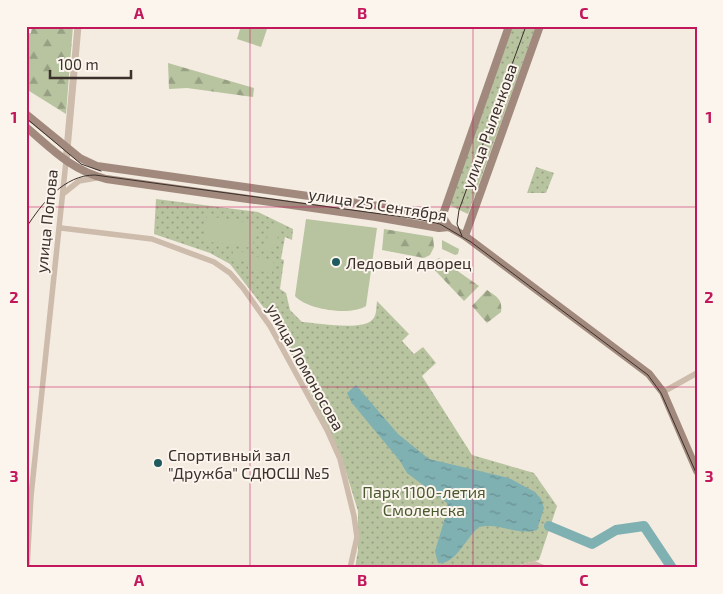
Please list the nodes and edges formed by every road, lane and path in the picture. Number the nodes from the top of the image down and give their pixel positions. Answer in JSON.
{"nodes":[{"id":1,"x":78,"y":26,"type":"edge"},
{"id":2,"x":509,"y":26,"type":"edge"},
{"id":3,"x":540,"y":26,"type":"edge"},
{"id":4,"x":26,"y":114,"type":"edge"},
{"id":5,"x":26,"y":127,"type":"edge"},
{"id":6,"x":67,"y":147,"type":"junction"},
{"id":7,"x":66,"y":161,"type":"junction"},
{"id":8,"x":106,"y":179,"type":"junction"},
{"id":9,"x":64,"y":193,"type":"junction"},
{"id":10,"x":442,"y":216,"type":"junction"},
{"id":11,"x":449,"y":227,"type":"junction"},
{"id":12,"x":61,"y":228,"type":"junction"},
{"id":13,"x":439,"y":228,"type":"junction"},
{"id":14,"x":465,"y":236,"type":"junction"},
{"id":15,"x":697,"y":373,"type":"edge"},
{"id":16,"x":663,"y":392,"type":"junction"},
{"id":17,"x":697,"y":471,"type":"edge"},
{"id":18,"x":29,"y":496,"type":"edge"},
{"id":19,"x":27,"y":568,"type":"edge"},
{"id":20,"x":350,"y":568,"type":"edge"},
{"id":21,"x":519,"y":568,"type":"edge"},
{"id":22,"x":544,"y":568,"type":"edge"}],
"edges":[{"from":1,"to":6,"type":"street","name":"улица Попова"},
{"from":2,"to":10,"type":"main road","name":"улица Рыленкова"},
{"from":3,"to":14,"type":"main road","name":"улица Рыленкова"},
{"from":4,"to":6,"type":"main road"},
{"from":5,"to":7,"type":"main road","name":"улица 25 Сентября"},
{"from":6,"to":7,"type":"street","name":"улица Попова"},
{"from":6,"to":10,"type":"main road"},
{"from":7,"to":8,"type":"main road","name":"улица 25 Сентября"},
{"from":7,"to":9,"type":"street","name":"улица Попова"},
{"from":8,"to":9,"type":"street"},
{"from":8,"to":13,"type":"main road","name":"улица 25 Сентября"},
{"from":9,"to":12,"type":"street","name":"улица Попова"},
{"from":10,"to":11,"type":"main road"},
{"from":10,"to":13,"type":"main road","name":"улица Рыленкова"},
{"from":11,"to":13,"type":"main road","name":"улица 25 Сентября"},
{"from":11,"to":14,"type":"main road","name":"улица 25 Сентября"},
{"from":12,"to":18,"type":"street","name":"улица Попова"},
{"from":12,"to":20,"type":"street","name":"улица Ломоносова"},
{"from":14,"to":16,"type":"main road","name":"улица 25 Сентября"},
{"from":15,"to":16,"type":"street"},
{"from":16,"to":17,"type":"main road","name":"улица 25 Сентября"},
{"from":18,"to":19,"type":"street","name":"улица Попова"},
{"from":21,"to":22,"type":"street"}]}
